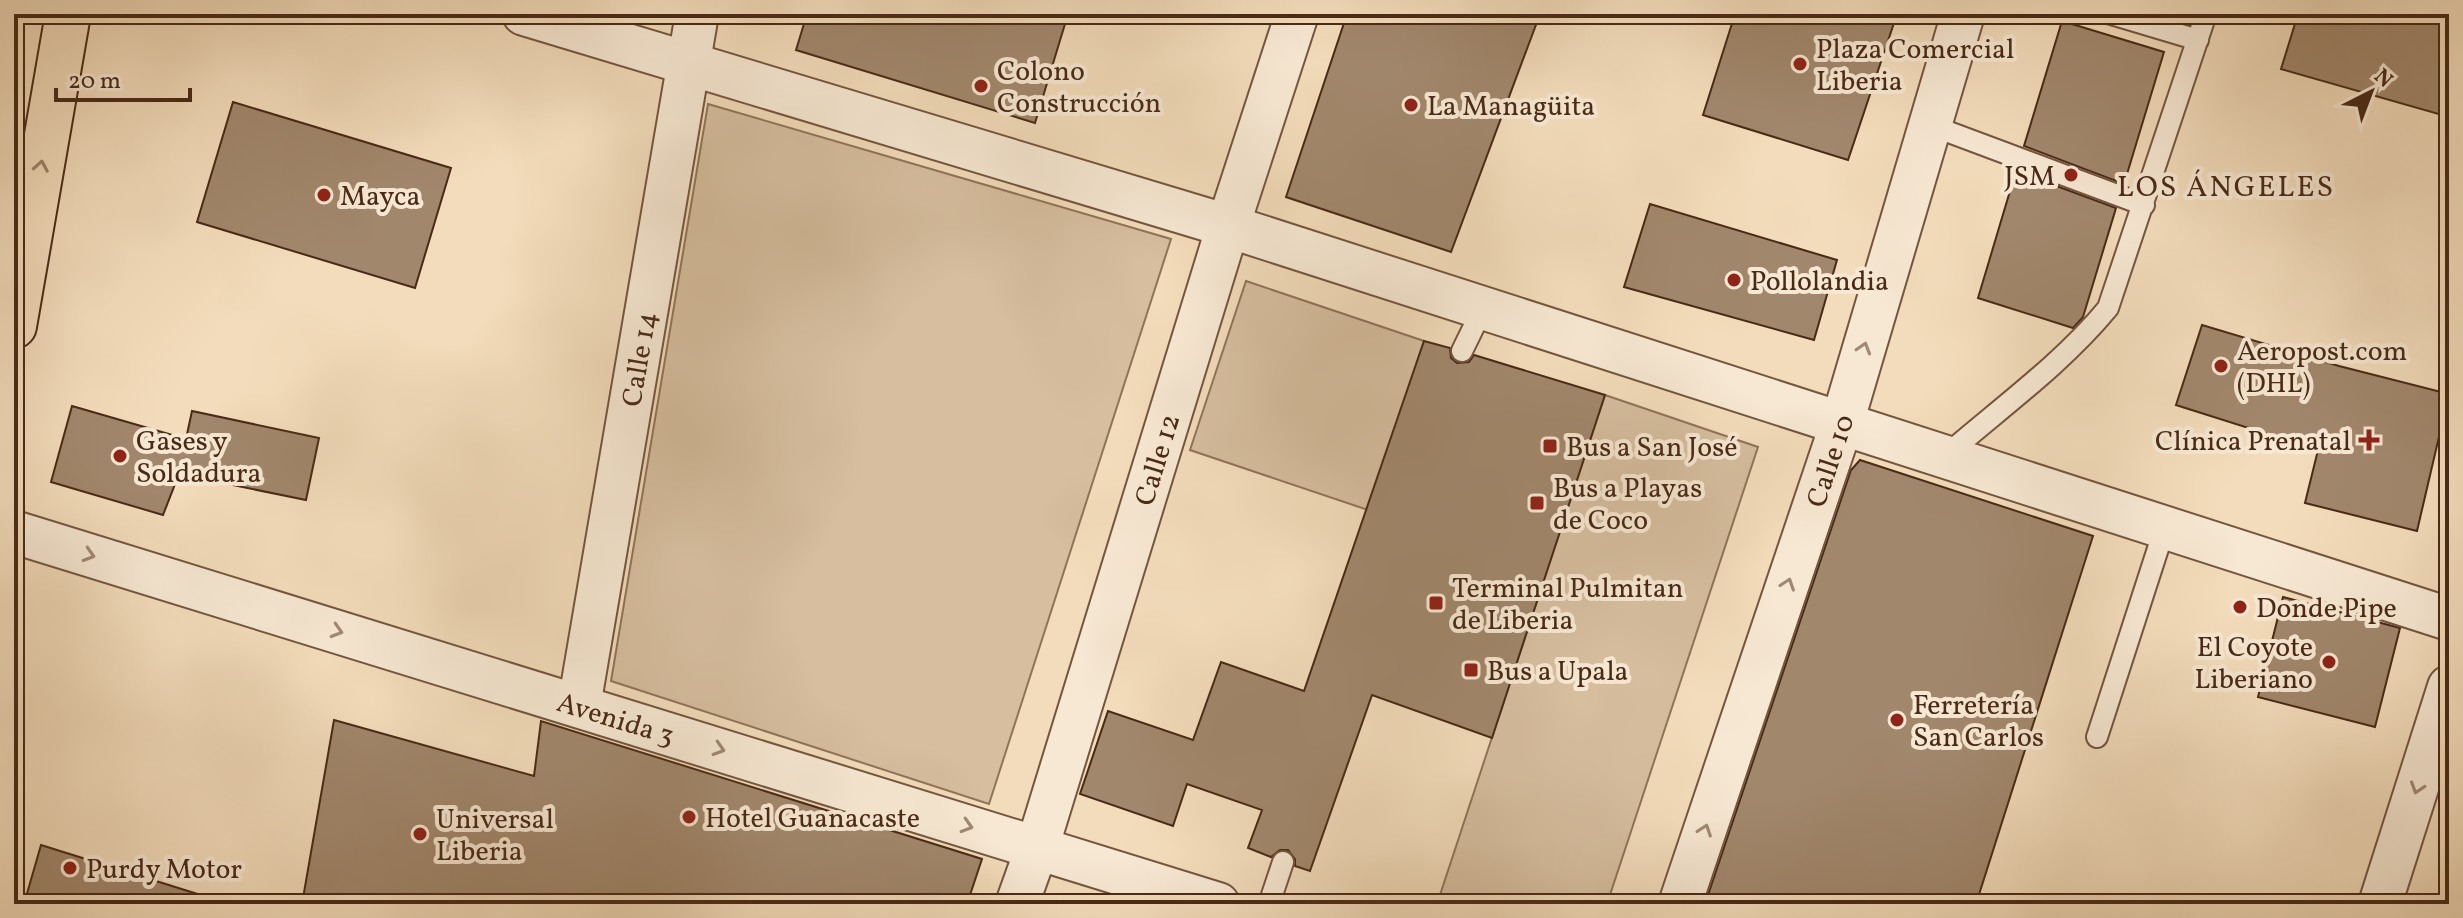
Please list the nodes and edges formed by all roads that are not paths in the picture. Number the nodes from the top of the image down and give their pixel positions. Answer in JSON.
{"nodes":[{"id":1,"x":68,"y":14,"type":"edge"},
{"id":2,"x":524,"y":14,"type":"edge"},
{"id":3,"x":697,"y":14,"type":"edge"},
{"id":4,"x":1297,"y":14,"type":"edge"},
{"id":5,"x":1963,"y":14,"type":"edge"},
{"id":6,"x":2111,"y":14,"type":"edge"},
{"id":7,"x":2206,"y":14,"type":"edge"},
{"id":8,"x":2198,"y":40,"type":"junction"},
{"id":9,"x":689,"y":64,"type":"junction"},
{"id":10,"x":1930,"y":125,"type":"junction"},
{"id":11,"x":2144,"y":205,"type":"junction"},
{"id":12,"x":1228,"y":226,"type":"junction"},
{"id":13,"x":1483,"y":308,"type":"junction"},
{"id":14,"x":14,"y":326,"type":"edge"},
{"id":15,"x":1462,"y":351,"type":"dead end"},
{"id":16,"x":1842,"y":423,"type":"junction"},
{"id":17,"x":1944,"y":457,"type":"junction"},
{"id":18,"x":2165,"y":527,"type":"junction"},
{"id":19,"x":14,"y":532,"type":"edge"},
{"id":20,"x":2449,"y":619,"type":"edge"},
{"id":21,"x":2449,"y":687,"type":"edge"},
{"id":22,"x":579,"y":706,"type":"junction"},
{"id":23,"x":2097,"y":737,"type":"dead end"},
{"id":24,"x":1037,"y":848,"type":"junction"},
{"id":25,"x":1283,"y":862,"type":"dead end"},
{"id":26,"x":1017,"y":904,"type":"edge"},
{"id":27,"x":1218,"y":904,"type":"edge"},
{"id":28,"x":1269,"y":904,"type":"edge"},
{"id":29,"x":1680,"y":904,"type":"edge"},
{"id":30,"x":2380,"y":904,"type":"edge"}],
"edges":[{"from":14,"to":1,"type":"main road","one_way":true},
{"from":2,"to":9,"type":"street"},
{"from":3,"to":9,"type":"street","name":"Calle 14"},
{"from":4,"to":12,"type":"street","name":"Calle 12"},
{"from":5,"to":10,"type":"street","name":"Calle 10"},
{"from":6,"to":8,"type":"lane"},
{"from":7,"to":8,"type":"lane"},
{"from":8,"to":11,"type":"lane"},
{"from":9,"to":12,"type":"street"},
{"from":9,"to":22,"type":"street","name":"Calle 14"},
{"from":10,"to":11,"type":"lane"},
{"from":16,"to":10,"type":"street","name":"Calle 10","one_way":true},
{"from":11,"to":17,"type":"lane"},
{"from":12,"to":13,"type":"street"},
{"from":12,"to":24,"type":"street","name":"Calle 12"},
{"from":13,"to":15,"type":"lane"},
{"from":13,"to":16,"type":"street"},
{"from":16,"to":17,"type":"street"},
{"from":29,"to":16,"type":"street","name":"Calle 10","one_way":true},
{"from":17,"to":18,"type":"street"},
{"from":18,"to":20,"type":"street"},
{"from":18,"to":23,"type":"lane"},
{"from":19,"to":22,"type":"street","name":"Avenida 3","one_way":true},
{"from":21,"to":30,"type":"street","one_way":true},
{"from":22,"to":24,"type":"street","name":"Avenida 3","one_way":true},
{"from":24,"to":26,"type":"street","name":"Calle 12"},
{"from":24,"to":27,"type":"street","name":"Avenida 3"},
{"from":25,"to":28,"type":"lane"}]}
